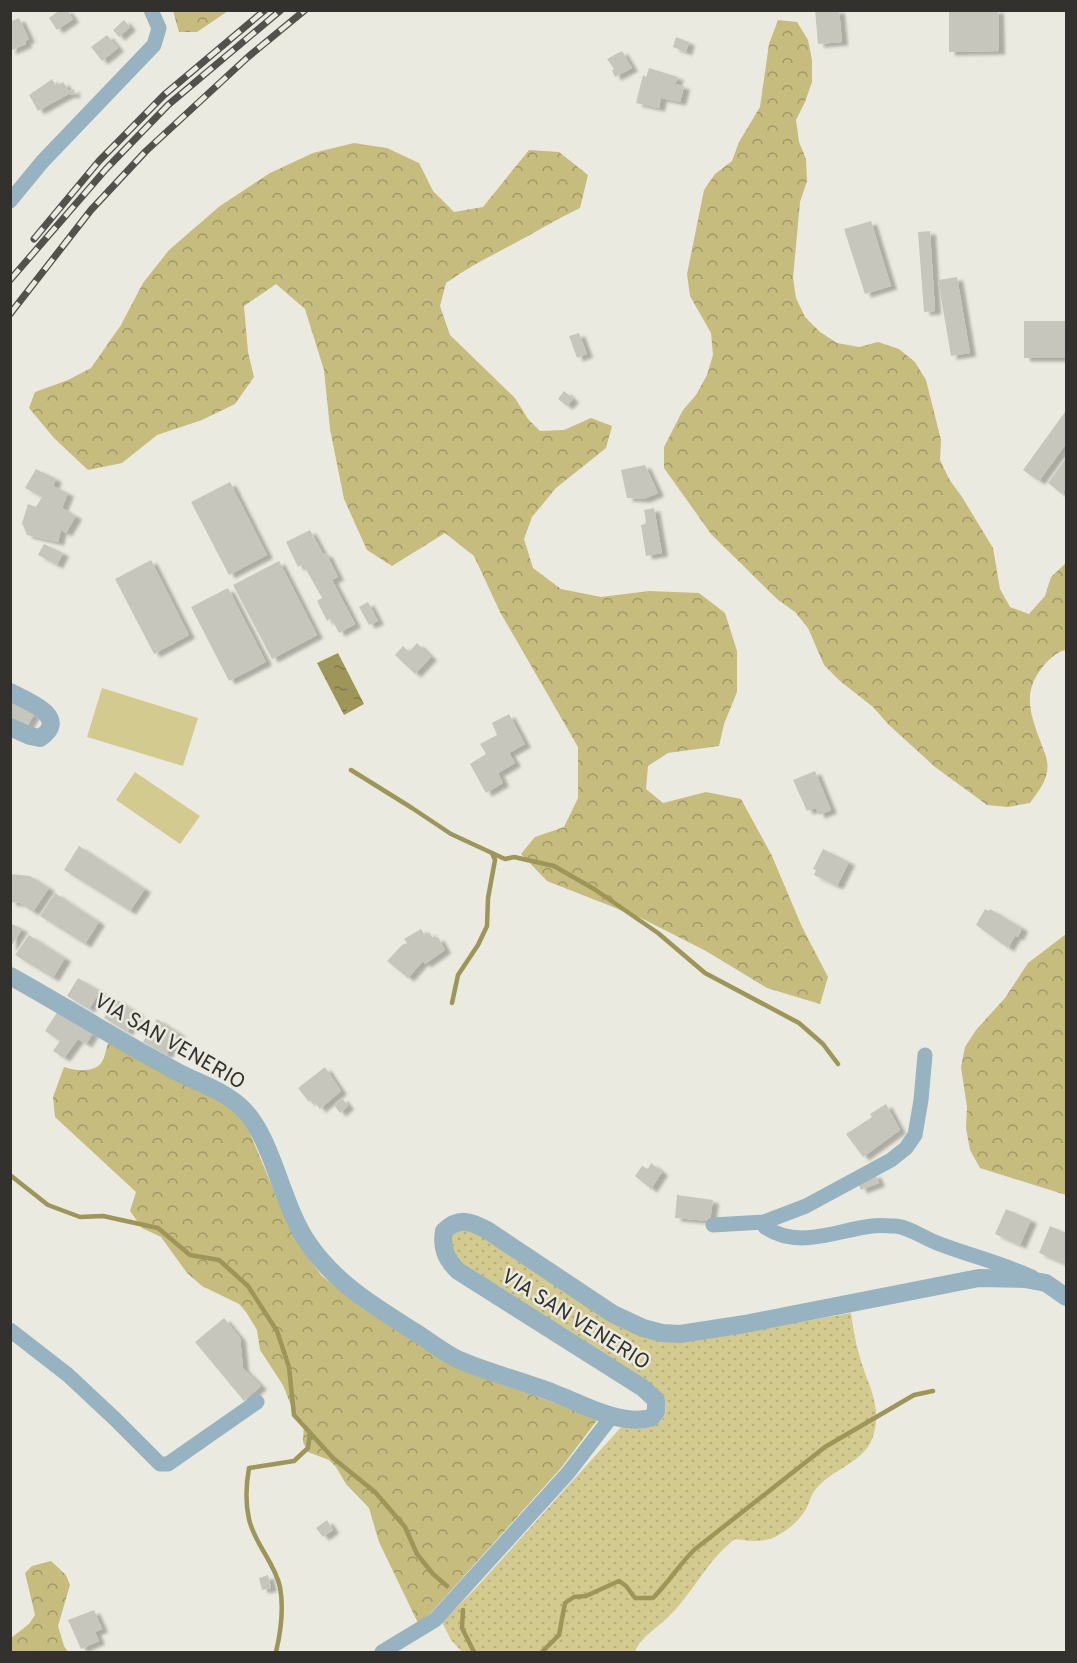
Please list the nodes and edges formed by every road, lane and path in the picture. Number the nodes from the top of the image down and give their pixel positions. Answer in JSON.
{"nodes":[{"id":1,"x":151,"y":10,"type":"edge"},
{"id":2,"x":10,"y":201,"type":"edge"},
{"id":3,"x":10,"y":692,"type":"edge"},
{"id":4,"x":10,"y":727,"type":"edge"},
{"id":5,"x":10,"y":976,"type":"edge"},
{"id":6,"x":925,"y":1054,"type":"dead end"},
{"id":7,"x":764,"y":1222,"type":"junction"},
{"id":8,"x":713,"y":1226,"type":"dead end"},
{"id":9,"x":1046,"y":1283,"type":"junction"},
{"id":10,"x":1066,"y":1297,"type":"edge"},
{"id":11,"x":10,"y":1330,"type":"edge"},
{"id":12,"x":257,"y":1402,"type":"dead end"},
{"id":13,"x":612,"y":1416,"type":"junction"},
{"id":14,"x":382,"y":1653,"type":"edge"}],
"edges":[{"from":1,"to":2,"type":"street"},
{"from":3,"to":4,"type":"street"},
{"from":5,"to":13,"type":"street","name":"VIA SAN VENERIO"},
{"from":6,"to":7,"type":"street"},
{"from":7,"to":8,"type":"street"},
{"from":7,"to":9,"type":"street"},
{"from":9,"to":10,"type":"street","name":"VIA SAN VENERIO"},
{"from":9,"to":13,"type":"street","name":"VIA SAN VENERIO"},
{"from":11,"to":12,"type":"street"},
{"from":13,"to":14,"type":"street"}]}
